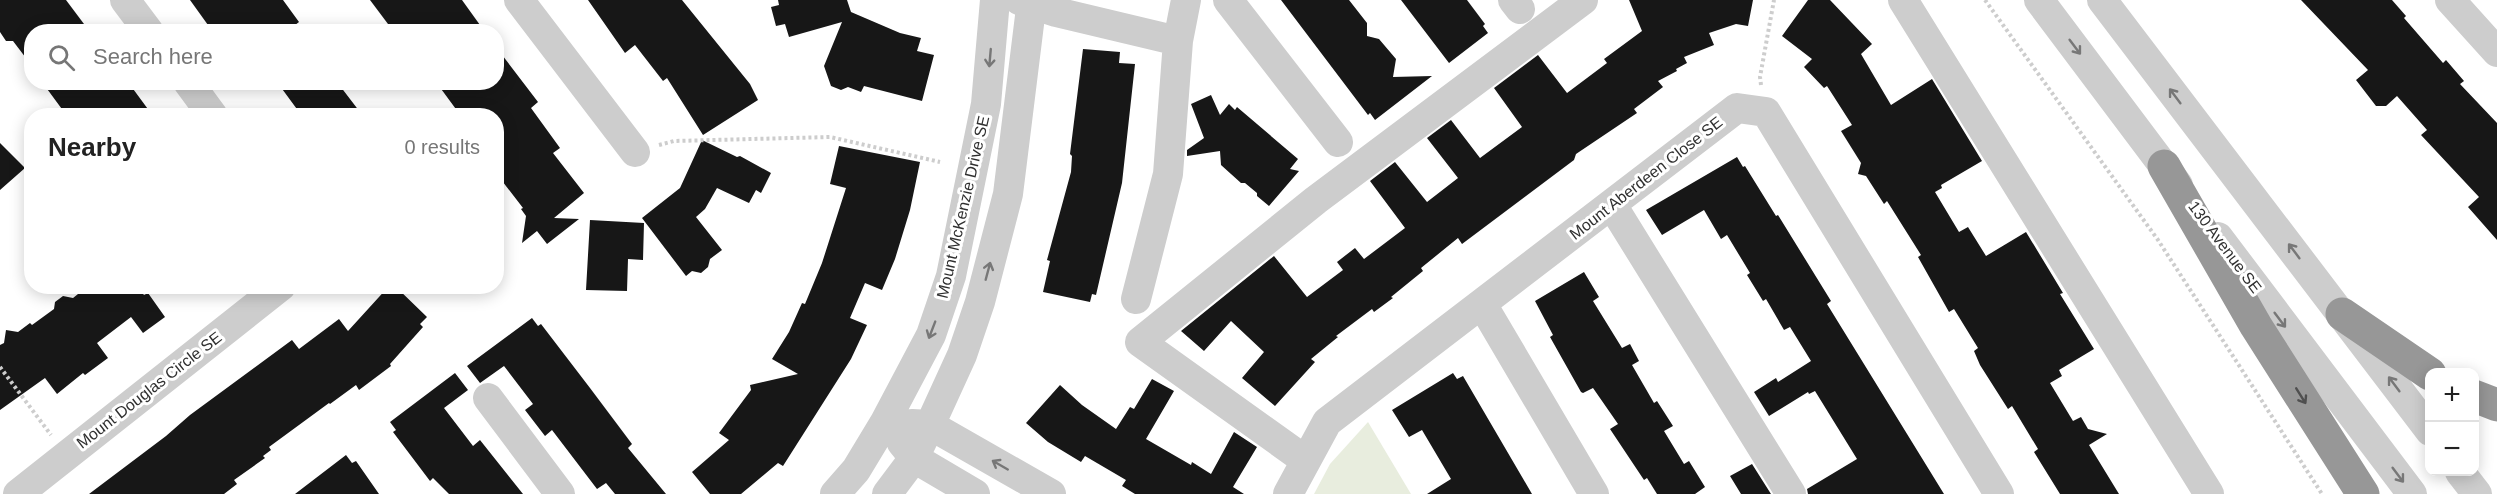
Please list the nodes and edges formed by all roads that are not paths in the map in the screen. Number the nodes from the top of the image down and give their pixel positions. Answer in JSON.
{"nodes":[{"id":1,"x":125,"y":0,"type":"edge"},
{"id":2,"x":519,"y":0,"type":"edge"},
{"id":3,"x":995,"y":0,"type":"edge"},
{"id":4,"x":1186,"y":0,"type":"edge"},
{"id":5,"x":1228,"y":0,"type":"edge"},
{"id":6,"x":1583,"y":0,"type":"edge"},
{"id":7,"x":1903,"y":0,"type":"edge"},
{"id":8,"x":2039,"y":0,"type":"edge"},
{"id":9,"x":2102,"y":0,"type":"edge"},
{"id":10,"x":2450,"y":0,"type":"edge"},
{"id":11,"x":1028,"y":2,"type":"edge"},
{"id":12,"x":143,"y":24,"type":"edge"},
{"id":13,"x":1178,"y":41,"type":"junction"},
{"id":14,"x":2497,"y":52,"type":"edge"},
{"id":15,"x":194,"y":90,"type":"edge"},
{"id":16,"x":207,"y":108,"type":"edge"},
{"id":17,"x":1338,"y":142,"type":"dead end"},
{"id":18,"x":635,"y":152,"type":"road end"},
{"id":19,"x":2164,"y":166,"type":"junction"},
{"id":20,"x":1612,"y":205,"type":"junction"},
{"id":21,"x":271,"y":294,"type":"edge"},
{"id":22,"x":1136,"y":299,"type":"dead end"},
{"id":23,"x":1482,"y":304,"type":"junction"},
{"id":24,"x":2342,"y":314,"type":"junction"},
{"id":25,"x":2425,"y":371,"type":"edge"},
{"id":26,"x":488,"y":398,"type":"dead end"},
{"id":27,"x":2479,"y":398,"type":"edge"},
{"id":28,"x":2497,"y":405,"type":"edge"},
{"id":29,"x":885,"y":422,"type":"junction"},
{"id":30,"x":2425,"y":424,"type":"edge"},
{"id":31,"x":930,"y":425,"type":"junction"},
{"id":32,"x":914,"y":458,"type":"junction"},
{"id":33,"x":1305,"y":460,"type":"junction"},
{"id":34,"x":2464,"y":476,"type":"edge"},
{"id":35,"x":18,"y":494,"type":"edge"},
{"id":36,"x":560,"y":494,"type":"edge"},
{"id":37,"x":835,"y":494,"type":"edge"},
{"id":38,"x":887,"y":494,"type":"edge"},
{"id":39,"x":975,"y":494,"type":"edge"},
{"id":40,"x":1051,"y":494,"type":"edge"},
{"id":41,"x":1288,"y":494,"type":"edge"},
{"id":42,"x":1594,"y":494,"type":"edge"},
{"id":43,"x":1791,"y":494,"type":"edge"},
{"id":44,"x":1999,"y":494,"type":"edge"},
{"id":45,"x":2209,"y":494,"type":"edge"},
{"id":46,"x":2363,"y":494,"type":"edge"},
{"id":47,"x":2412,"y":494,"type":"edge"},
{"id":48,"x":2477,"y":494,"type":"edge"}],
"edges":[{"from":1,"to":12,"type":"street"},
{"from":2,"to":18,"type":"street"},
{"from":3,"to":29,"type":"street","name":"Mount McKenzie Drive SE","one_way":true},
{"from":4,"to":13,"type":"street"},
{"from":5,"to":17,"type":"street"},
{"from":6,"to":33,"type":"street"},
{"from":7,"to":45,"type":"street"},
{"from":8,"to":19,"type":"street","name":"130 Avenue SE","one_way":true},
{"from":24,"to":9,"type":"street","one_way":true},
{"from":10,"to":14,"type":"street"},
{"from":11,"to":13,"type":"street"},
{"from":31,"to":11,"type":"street","name":"Mount McKenzie Drive SE","one_way":true},
{"from":13,"to":22,"type":"street"},
{"from":15,"to":16,"type":"street"},
{"from":19,"to":46,"type":"highway","one_way":true},
{"from":19,"to":47,"type":"street","name":"130 Avenue SE","one_way":true},
{"from":20,"to":23,"type":"street","name":"Mount Aberdeen Close SE"},
{"from":20,"to":43,"type":"street"},
{"from":20,"to":44,"type":"street","name":"Mount Aberdeen Close SE"},
{"from":21,"to":35,"type":"street","name":"Mount Douglas Circle SE"},
{"from":23,"to":33,"type":"street","name":"Mount Aberdeen Close SE"},
{"from":23,"to":42,"type":"street"},
{"from":24,"to":25,"type":"highway"},
{"from":30,"to":24,"type":"street","one_way":true},
{"from":26,"to":36,"type":"street"},
{"from":27,"to":28,"type":"highway"},
{"from":29,"to":31,"type":"street"},
{"from":29,"to":32,"type":"street"},
{"from":29,"to":37,"type":"street","name":"Mount McKenzie Drive SE"},
{"from":31,"to":32,"type":"street","name":"Mount McKenzie Drive SE"},
{"from":40,"to":31,"type":"street","one_way":true},
{"from":32,"to":38,"type":"street","name":"Mount McKenzie Drive SE"},
{"from":32,"to":39,"type":"street"},
{"from":33,"to":41,"type":"street","name":"Mount Aberdeen Close SE"},
{"from":34,"to":48,"type":"street"}]}
